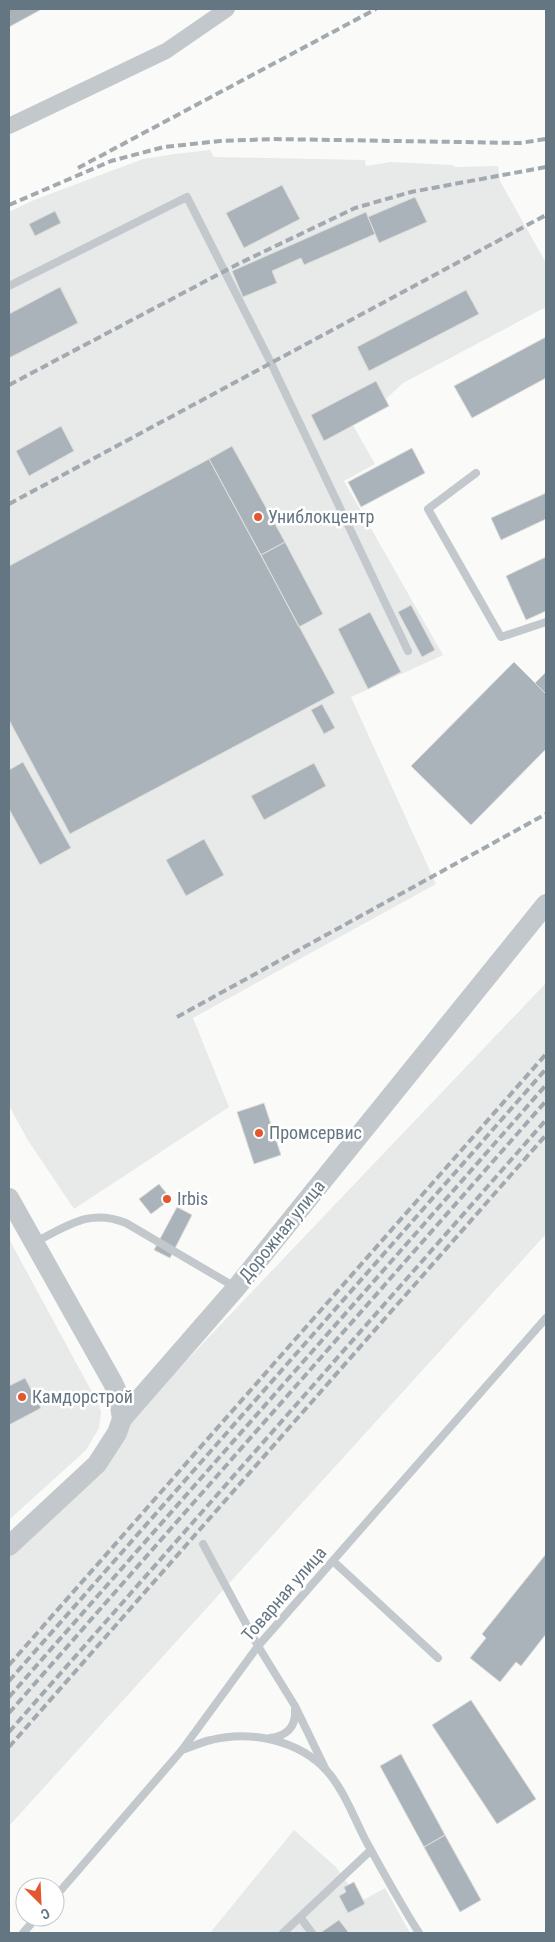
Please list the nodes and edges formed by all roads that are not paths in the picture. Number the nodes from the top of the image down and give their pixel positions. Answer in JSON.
{"nodes":[{"id":1,"x":227,"y":9,"type":"edge"},
{"id":2,"x":9,"y":126,"type":"edge"},
{"id":3,"x":9,"y":286,"type":"edge"},
{"id":4,"x":476,"y":473,"type":"dead end"},
{"id":5,"x":546,"y":622,"type":"edge"},
{"id":6,"x":408,"y":651,"type":"dead end"},
{"id":7,"x":546,"y":904,"type":"edge"},
{"id":8,"x":9,"y":1198,"type":"edge"},
{"id":9,"x":33,"y":1243,"type":"junction"},
{"id":10,"x":236,"y":1288,"type":"junction"},
{"id":11,"x":546,"y":1318,"type":"edge"},
{"id":12,"x":122,"y":1419,"type":"junction"},
{"id":13,"x":203,"y":1544,"type":"dead end"},
{"id":14,"x":9,"y":1546,"type":"edge"},
{"id":15,"x":333,"y":1561,"type":"junction"},
{"id":16,"x":258,"y":1646,"type":"junction"},
{"id":17,"x":438,"y":1658,"type":"dead end"},
{"id":18,"x":295,"y":1706,"type":"junction"},
{"id":19,"x":266,"y":1738,"type":"junction"},
{"id":20,"x":182,"y":1750,"type":"junction"},
{"id":21,"x":327,"y":1772,"type":"junction"},
{"id":22,"x":371,"y":1850,"type":"junction"},
{"id":23,"x":65,"y":1885,"type":"edge"},
{"id":24,"x":300,"y":1917,"type":"junction"},
{"id":25,"x":283,"y":1933,"type":"edge"},
{"id":26,"x":312,"y":1933,"type":"edge"},
{"id":27,"x":419,"y":1933,"type":"edge"}],
"edges":[{"from":1,"to":2,"type":"street"},
{"from":3,"to":6,"type":"lane"},
{"from":4,"to":5,"type":"lane"},
{"from":7,"to":10,"type":"street","name":"Дорожная улица"},
{"from":8,"to":9,"type":"street"},
{"from":9,"to":10,"type":"lane"},
{"from":9,"to":12,"type":"street"},
{"from":10,"to":12,"type":"street","name":"Дорожная улица"},
{"from":11,"to":15,"type":"lane","name":"Товарная улица"},
{"from":12,"to":14,"type":"street","name":"Дорожная улица"},
{"from":13,"to":16,"type":"lane"},
{"from":15,"to":16,"type":"lane","name":"Товарная улица"},
{"from":15,"to":17,"type":"lane"},
{"from":16,"to":18,"type":"lane"},
{"from":16,"to":20,"type":"lane","name":"Товарная улица"},
{"from":18,"to":19,"type":"lane"},
{"from":18,"to":21,"type":"lane"},
{"from":19,"to":20,"type":"lane"},
{"from":19,"to":21,"type":"lane"},
{"from":20,"to":23,"type":"lane","name":"Товарная улица"},
{"from":21,"to":22,"type":"lane"},
{"from":22,"to":24,"type":"lane"},
{"from":22,"to":27,"type":"lane"},
{"from":24,"to":25,"type":"lane"},
{"from":24,"to":26,"type":"lane"}]}
